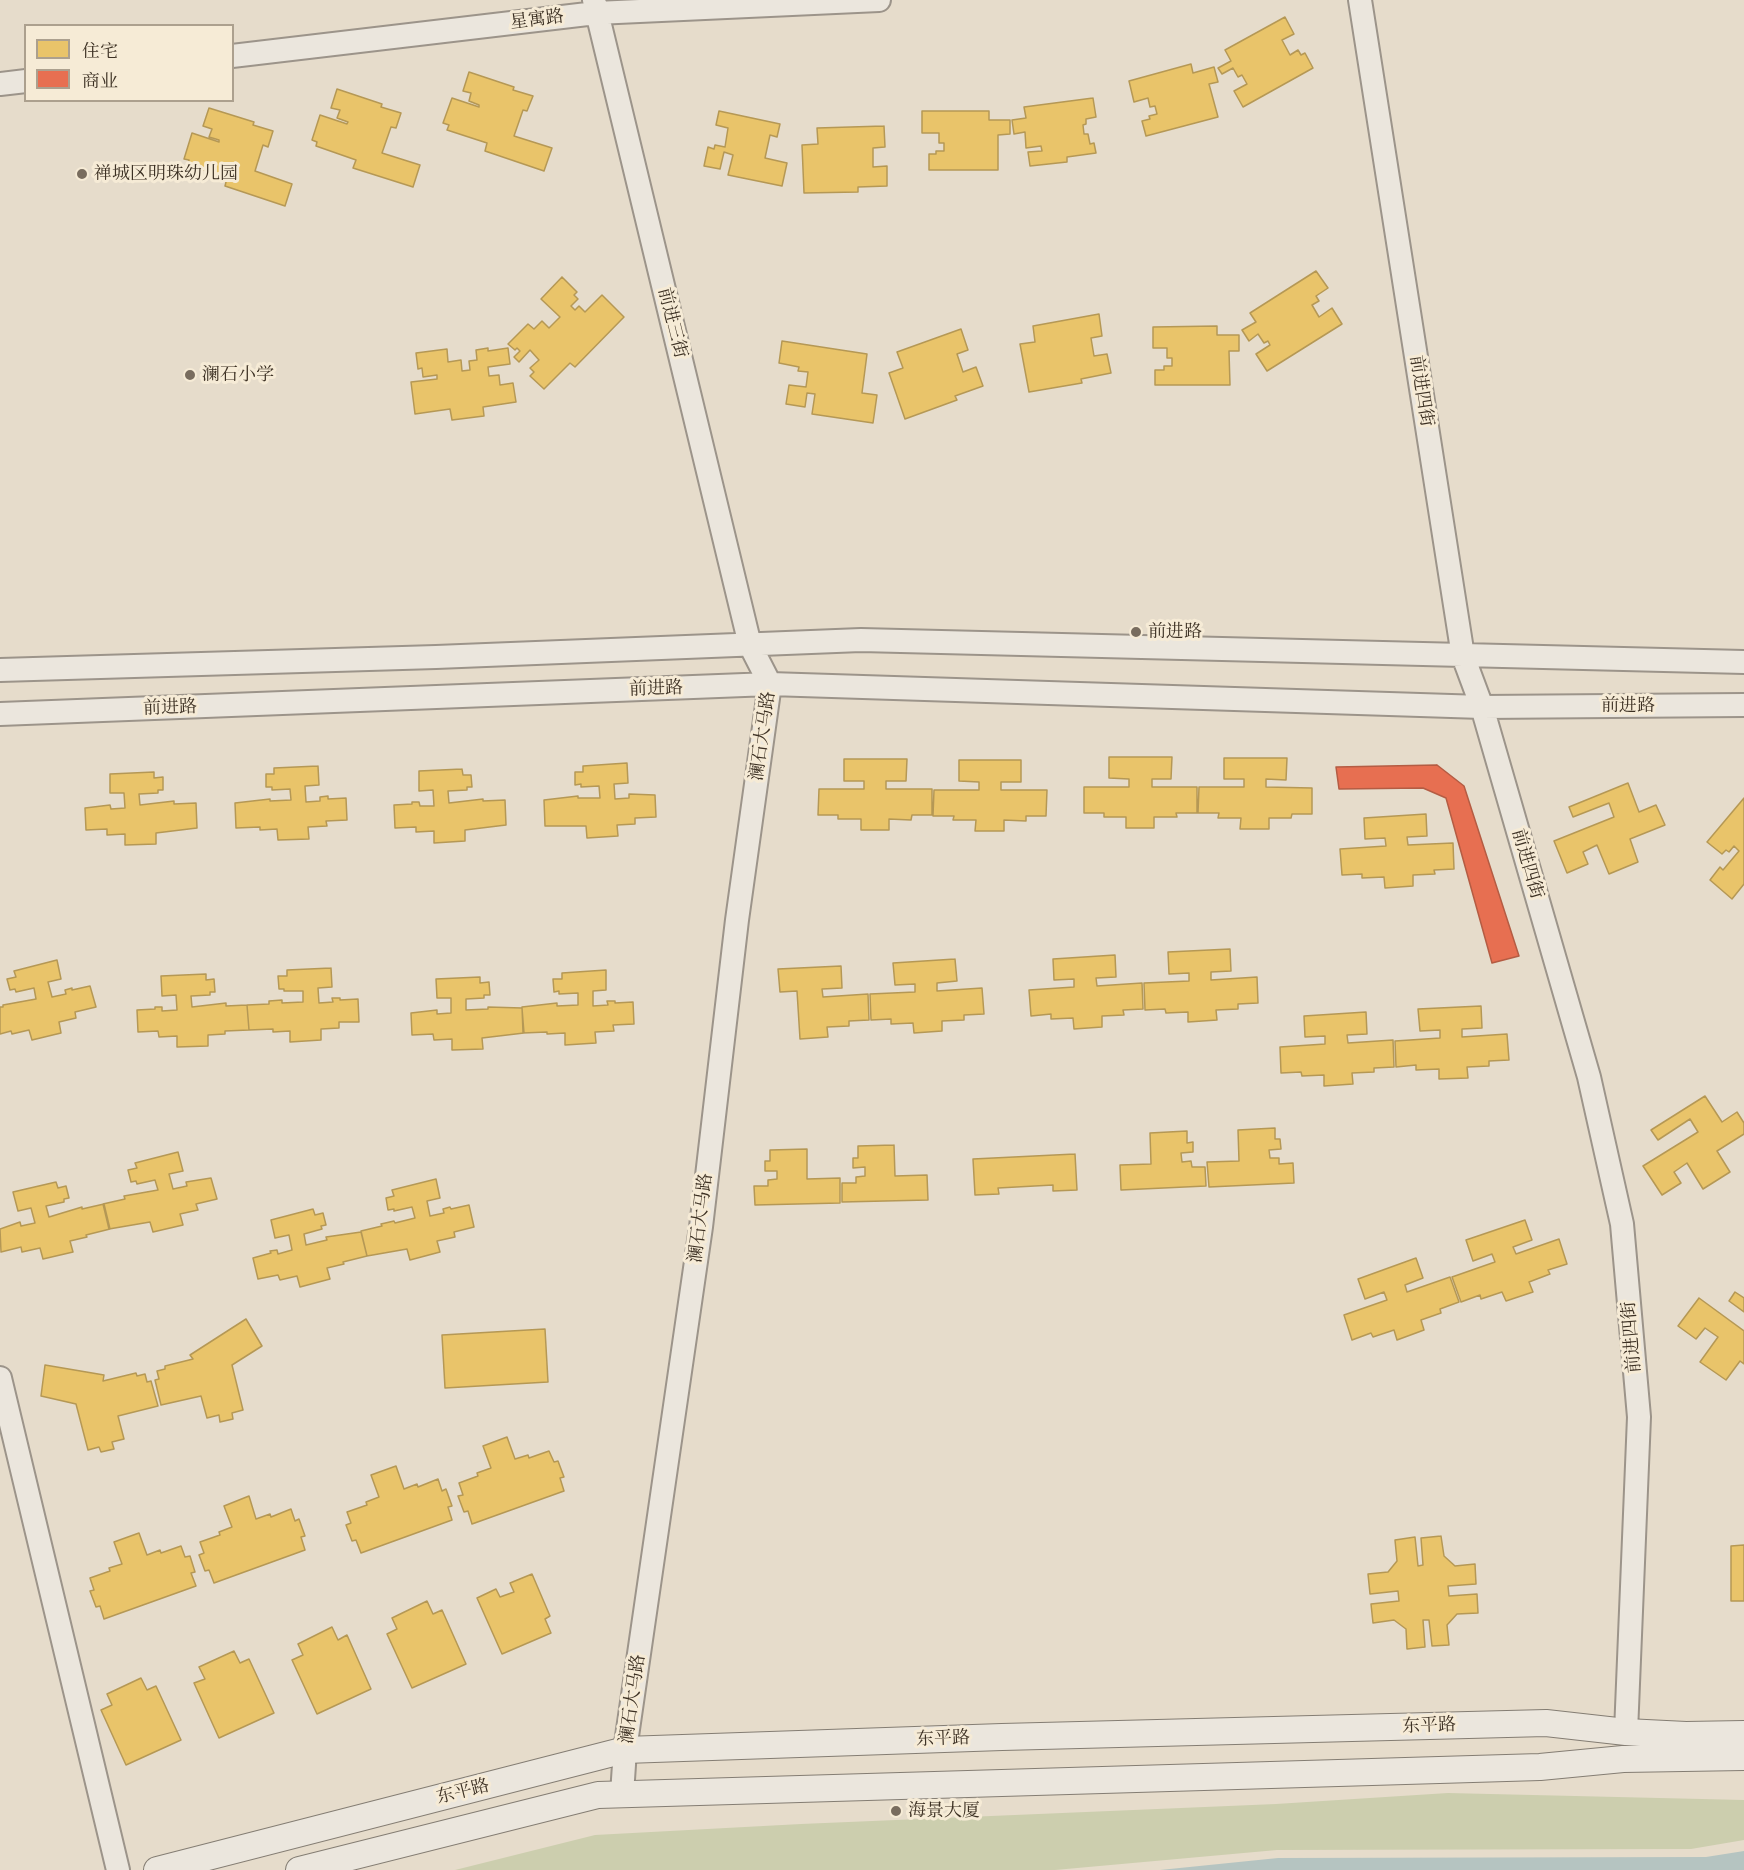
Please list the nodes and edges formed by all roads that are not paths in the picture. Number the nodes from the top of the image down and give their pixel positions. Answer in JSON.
{"nodes":[{"id":1,"x":879,"y":0,"type":"edge"},
{"id":2,"x":1360,"y":0,"type":"edge"},
{"id":3,"x":595,"y":7,"type":"edge"},
{"id":4,"x":234,"y":56,"type":"edge"},
{"id":5,"x":24,"y":81,"type":"edge"},
{"id":6,"x":0,"y":84,"type":"edge"},
{"id":7,"x":750,"y":645,"type":"junction"},
{"id":8,"x":1463,"y":656,"type":"junction"},
{"id":9,"x":1744,"y":662,"type":"edge"},
{"id":10,"x":0,"y":670,"type":"edge"},
{"id":11,"x":770,"y":684,"type":"junction"},
{"id":12,"x":1744,"y":705,"type":"edge"},
{"id":13,"x":1482,"y":708,"type":"junction"},
{"id":14,"x":0,"y":714,"type":"edge"},
{"id":15,"x":0,"y":1378,"type":"edge"},
{"id":16,"x":1626,"y":1732,"type":"junction"},
{"id":17,"x":1744,"y":1734,"type":"edge"},
{"id":18,"x":625,"y":1750,"type":"junction"},
{"id":19,"x":1744,"y":1757,"type":"edge"},
{"id":20,"x":622,"y":1794,"type":"junction"},
{"id":21,"x":118,"y":1870,"type":"edge"},
{"id":22,"x":157,"y":1870,"type":"edge"},
{"id":23,"x":299,"y":1870,"type":"edge"}],
"edges":[{"from":1,"to":3,"type":"street","name":"星寓路"},
{"from":2,"to":8,"type":"street","name":"前进四街"},
{"from":3,"to":4,"type":"street","name":"星寓路"},
{"from":3,"to":7,"type":"street","name":"前进三街"},
{"from":5,"to":6,"type":"street"},
{"from":7,"to":8,"type":"street"},
{"from":7,"to":10,"type":"street"},
{"from":7,"to":11,"type":"street","name":"澜石大马路"},
{"from":8,"to":9,"type":"street"},
{"from":8,"to":13,"type":"street","name":"前进四街"},
{"from":11,"to":13,"type":"street","name":"前进路"},
{"from":11,"to":14,"type":"street","name":"前进路"},
{"from":11,"to":18,"type":"street","name":"澜石大马路"},
{"from":12,"to":13,"type":"street","name":"前进路"},
{"from":13,"to":16,"type":"street","name":"前进四街"},
{"from":15,"to":21,"type":"street"},
{"from":16,"to":17,"type":"main road","name":"东平路"},
{"from":16,"to":18,"type":"main road","name":"东平路"},
{"from":18,"to":20,"type":"street","name":"澜石大马路"},
{"from":18,"to":22,"type":"main road","name":"东平路"},
{"from":19,"to":20,"type":"main road","name":"东平路"},
{"from":20,"to":23,"type":"main road","name":"东平路"}]}
